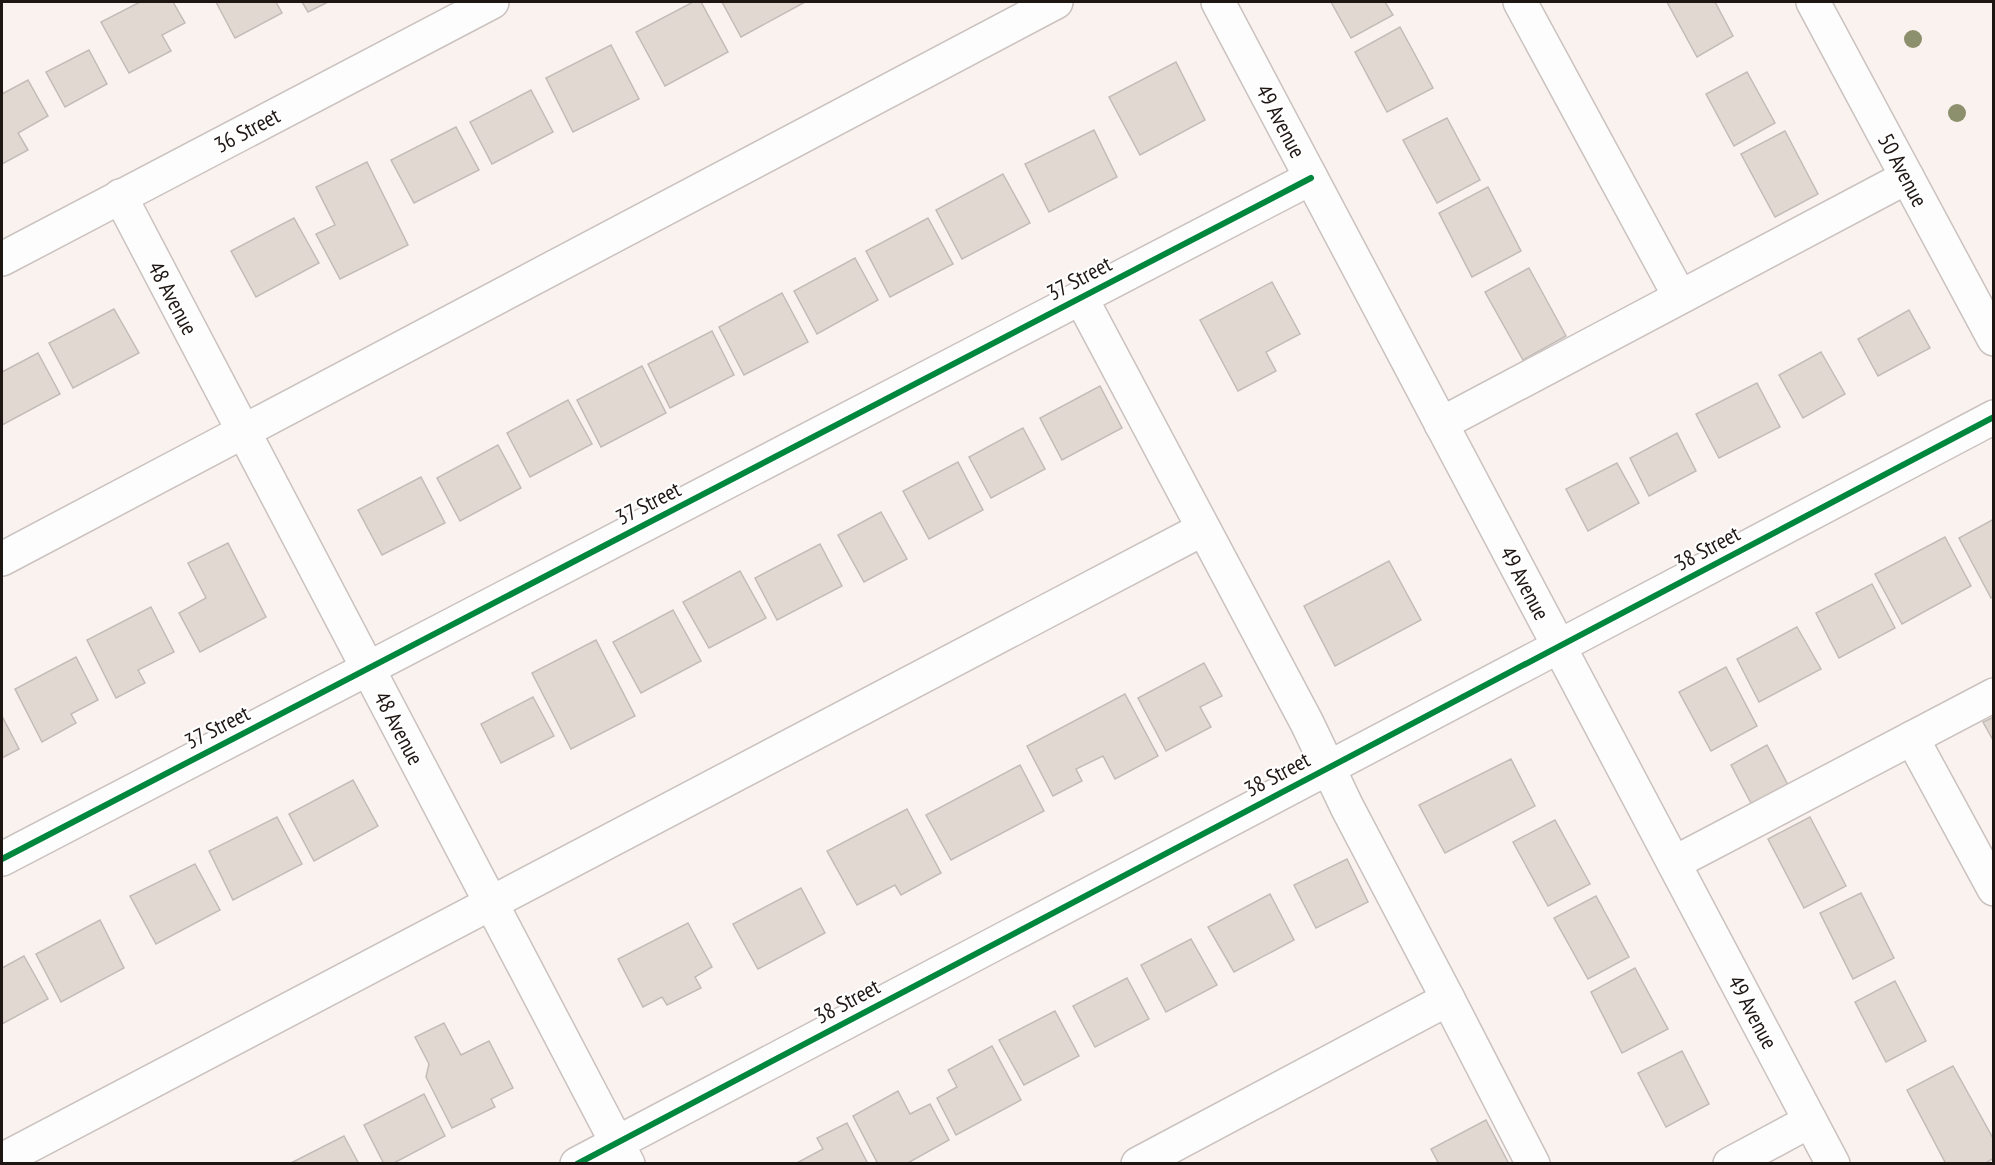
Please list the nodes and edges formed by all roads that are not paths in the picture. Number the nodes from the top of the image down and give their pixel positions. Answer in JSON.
{"nodes":[{"id":1,"x":492,"y":2,"type":"edge"},
{"id":2,"x":1056,"y":2,"type":"edge"},
{"id":3,"x":1218,"y":2,"type":"edge"},
{"id":4,"x":1520,"y":2,"type":"edge"},
{"id":5,"x":1813,"y":2,"type":"edge"},
{"id":6,"x":1907,"y":177,"type":"junction"},
{"id":7,"x":1311,"y":178,"type":"junction"},
{"id":8,"x":120,"y":196,"type":"junction"},
{"id":9,"x":2,"y":259,"type":"edge"},
{"id":10,"x":1680,"y":297,"type":"junction"},
{"id":11,"x":1081,"y":298,"type":"junction"},
{"id":12,"x":1994,"y":339,"type":"edge"},
{"id":13,"x":1994,"y":417,"type":"edge"},
{"id":14,"x":1441,"y":424,"type":"junction"},
{"id":15,"x":243,"y":431,"type":"junction"},
{"id":16,"x":1203,"y":529,"type":"junction"},
{"id":17,"x":2,"y":559,"type":"edge"},
{"id":18,"x":1559,"y":646,"type":"junction"},
{"id":19,"x":367,"y":669,"type":"junction"},
{"id":20,"x":1994,"y":695,"type":"edge"},
{"id":21,"x":1912,"y":738,"type":"junction"},
{"id":22,"x":1328,"y":767,"type":"junction"},
{"id":23,"x":2,"y":859,"type":"edge"},
{"id":24,"x":1674,"y":863,"type":"junction"},
{"id":25,"x":1994,"y":889,"type":"edge"},
{"id":26,"x":491,"y":903,"type":"junction"},
{"id":27,"x":1448,"y":999,"type":"junction"},
{"id":28,"x":1810,"y":1121,"type":"junction"},
{"id":29,"x":623,"y":1153,"type":"edge"},
{"id":30,"x":2,"y":1160,"type":"edge"},
{"id":31,"x":577,"y":1164,"type":"edge"},
{"id":32,"x":1138,"y":1164,"type":"edge"},
{"id":33,"x":1533,"y":1164,"type":"edge"},
{"id":34,"x":1730,"y":1164,"type":"edge"},
{"id":35,"x":1833,"y":1164,"type":"edge"}],
"edges":[{"from":1,"to":8,"type":"street","name":"36 Street"},
{"from":2,"to":15,"type":"street"},
{"from":3,"to":7,"type":"street","name":"49 Avenue"},
{"from":4,"to":10,"type":"street"},
{"from":5,"to":6,"type":"street","name":"50 Avenue"},
{"from":6,"to":10,"type":"street"},
{"from":6,"to":12,"type":"street","name":"50 Avenue"},
{"from":7,"to":11,"type":"street","name":"37 Street"},
{"from":7,"to":14,"type":"street","name":"49 Avenue"},
{"from":8,"to":9,"type":"street","name":"36 Street"},
{"from":8,"to":15,"type":"street","name":"48 Avenue"},
{"from":10,"to":14,"type":"street"},
{"from":11,"to":16,"type":"street"},
{"from":11,"to":19,"type":"street","name":"37 Street"},
{"from":13,"to":18,"type":"street","name":"38 Street"},
{"from":14,"to":18,"type":"street","name":"49 Avenue"},
{"from":15,"to":17,"type":"street"},
{"from":15,"to":19,"type":"street","name":"48 Avenue"},
{"from":16,"to":22,"type":"street"},
{"from":16,"to":26,"type":"street"},
{"from":18,"to":22,"type":"street","name":"38 Street"},
{"from":18,"to":24,"type":"street","name":"49 Avenue"},
{"from":19,"to":23,"type":"street","name":"37 Street"},
{"from":19,"to":26,"type":"street","name":"48 Avenue"},
{"from":20,"to":21,"type":"street"},
{"from":21,"to":24,"type":"street"},
{"from":21,"to":25,"type":"street"},
{"from":22,"to":27,"type":"street"},
{"from":22,"to":29,"type":"street","name":"38 Street"},
{"from":24,"to":28,"type":"street","name":"49 Avenue"},
{"from":26,"to":29,"type":"street","name":"48 Avenue"},
{"from":26,"to":30,"type":"street"},
{"from":27,"to":32,"type":"street"},
{"from":27,"to":33,"type":"street"},
{"from":28,"to":34,"type":"street"},
{"from":28,"to":35,"type":"street","name":"49 Avenue"},
{"from":29,"to":31,"type":"street","name":"38 Street"}]}
